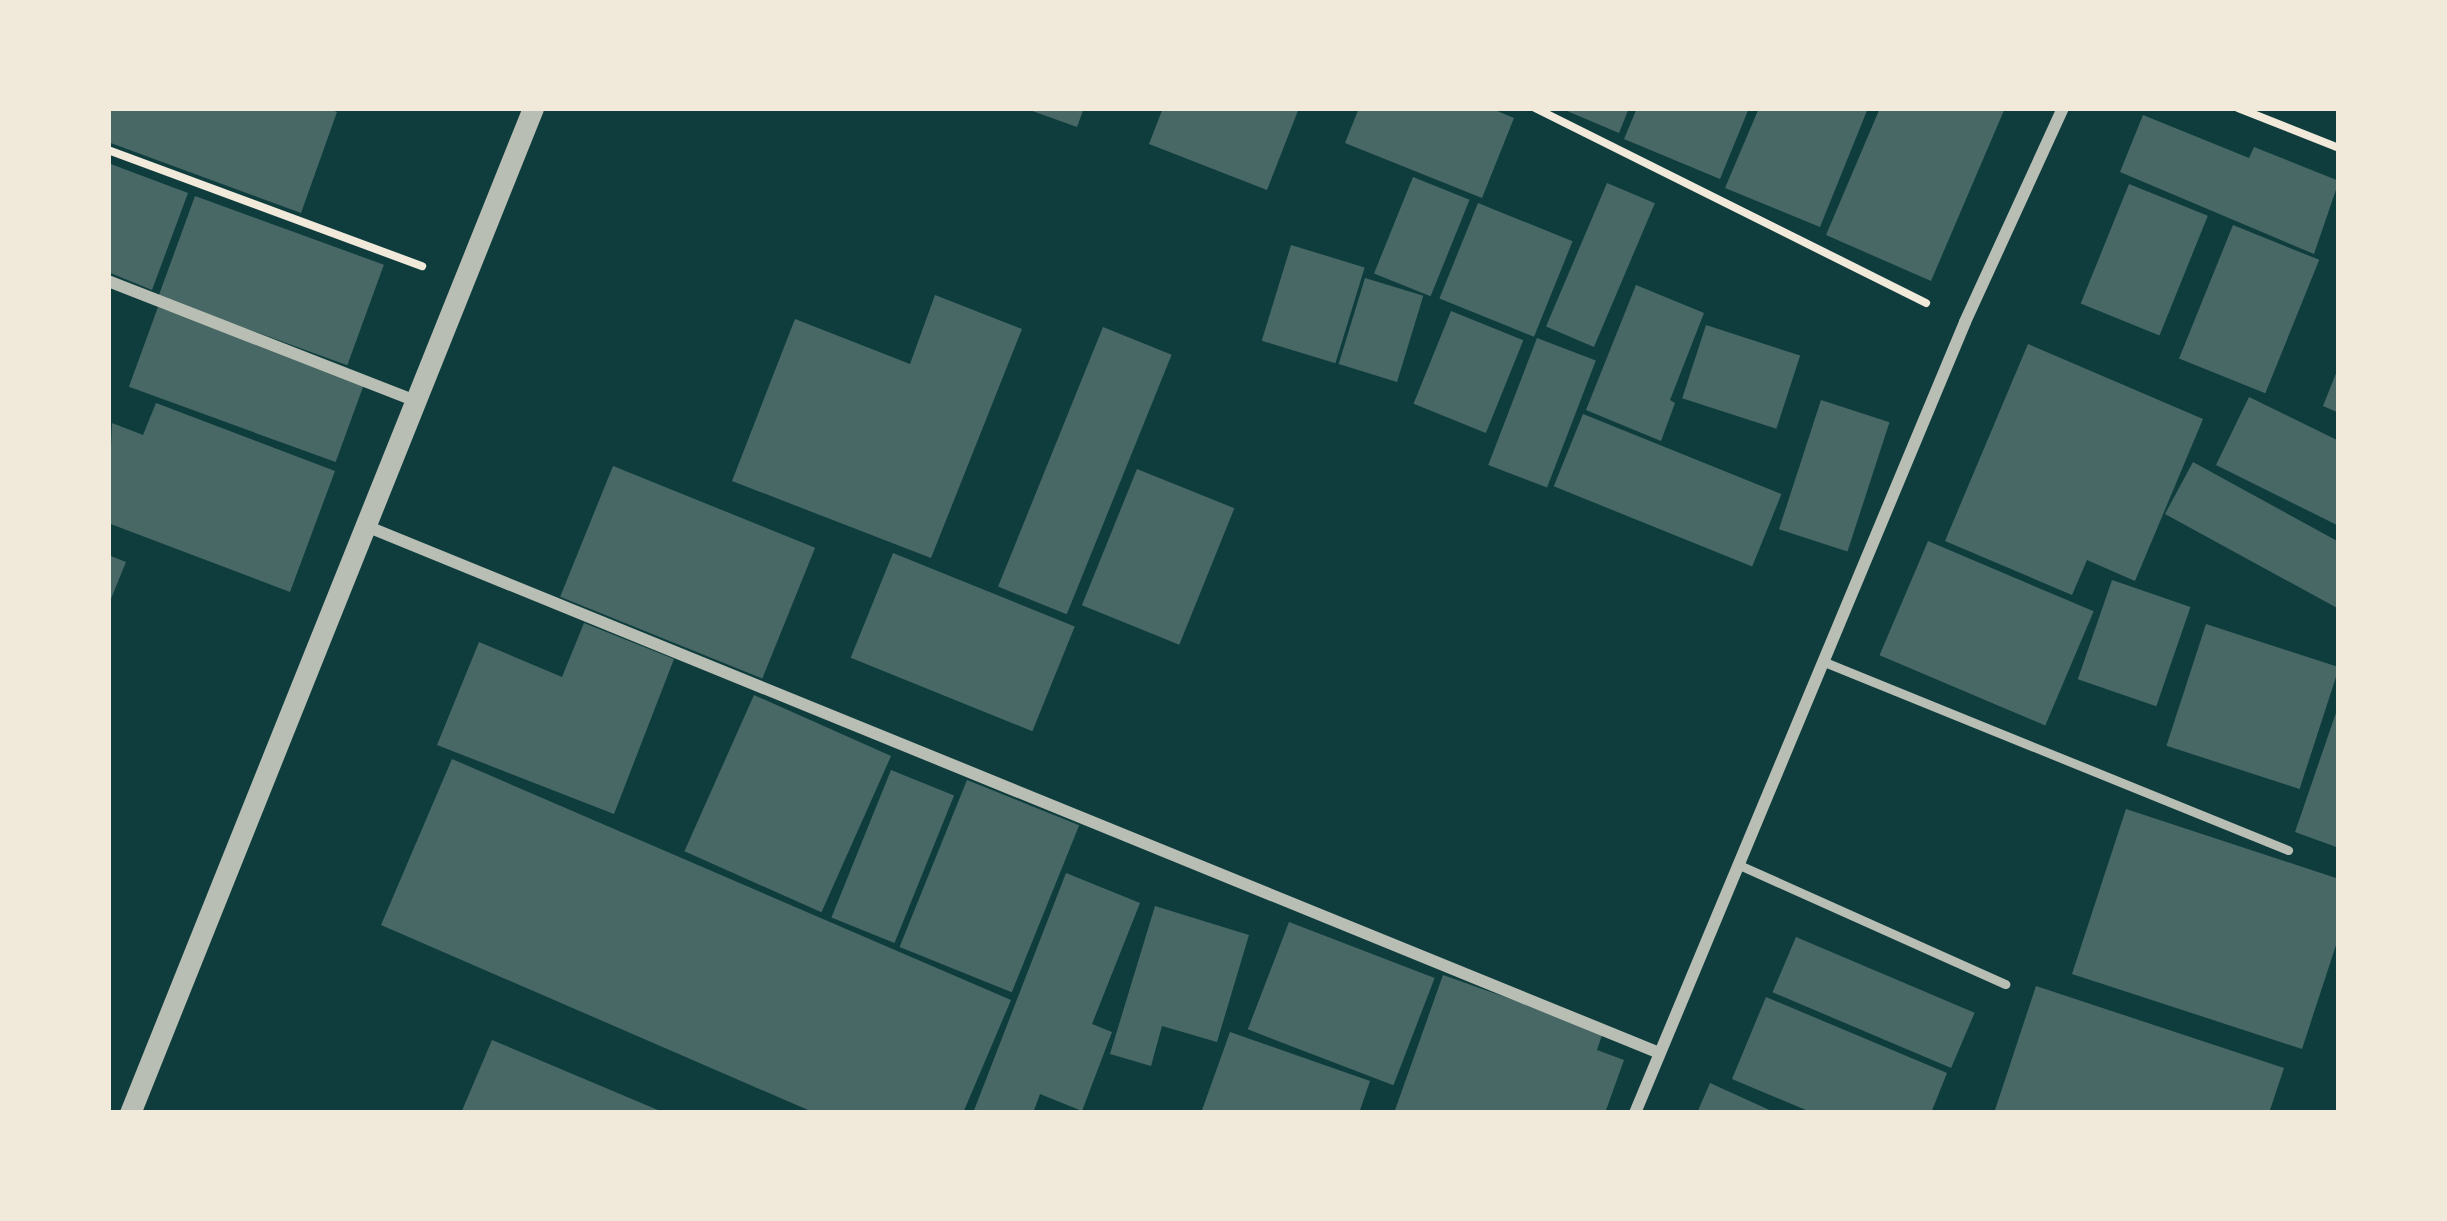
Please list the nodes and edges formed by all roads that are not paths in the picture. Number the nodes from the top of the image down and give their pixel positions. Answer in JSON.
{"nodes":[{"id":1,"x":533,"y":108,"type":"edge"},
{"id":2,"x":2063,"y":108,"type":"edge"},
{"id":3,"x":108,"y":281,"type":"edge"},
{"id":4,"x":416,"y":400,"type":"junction"},
{"id":5,"x":367,"y":526,"type":"junction"},
{"id":6,"x":1822,"y":661,"type":"junction"},
{"id":7,"x":2288,"y":850,"type":"dead end"},
{"id":8,"x":1737,"y":864,"type":"junction"},
{"id":9,"x":2005,"y":984,"type":"dead end"},
{"id":10,"x":1659,"y":1053,"type":"junction"},
{"id":11,"x":130,"y":1113,"type":"edge"},
{"id":12,"x":1635,"y":1113,"type":"edge"}],
"edges":[{"from":1,"to":4,"type":"street"},
{"from":2,"to":6,"type":"street"},
{"from":3,"to":4,"type":"street"},
{"from":4,"to":5,"type":"street"},
{"from":5,"to":10,"type":"street"},
{"from":5,"to":11,"type":"street"},
{"from":6,"to":7,"type":"lane"},
{"from":6,"to":8,"type":"street"},
{"from":8,"to":9,"type":"lane"},
{"from":8,"to":10,"type":"street"},
{"from":10,"to":12,"type":"street"}]}
